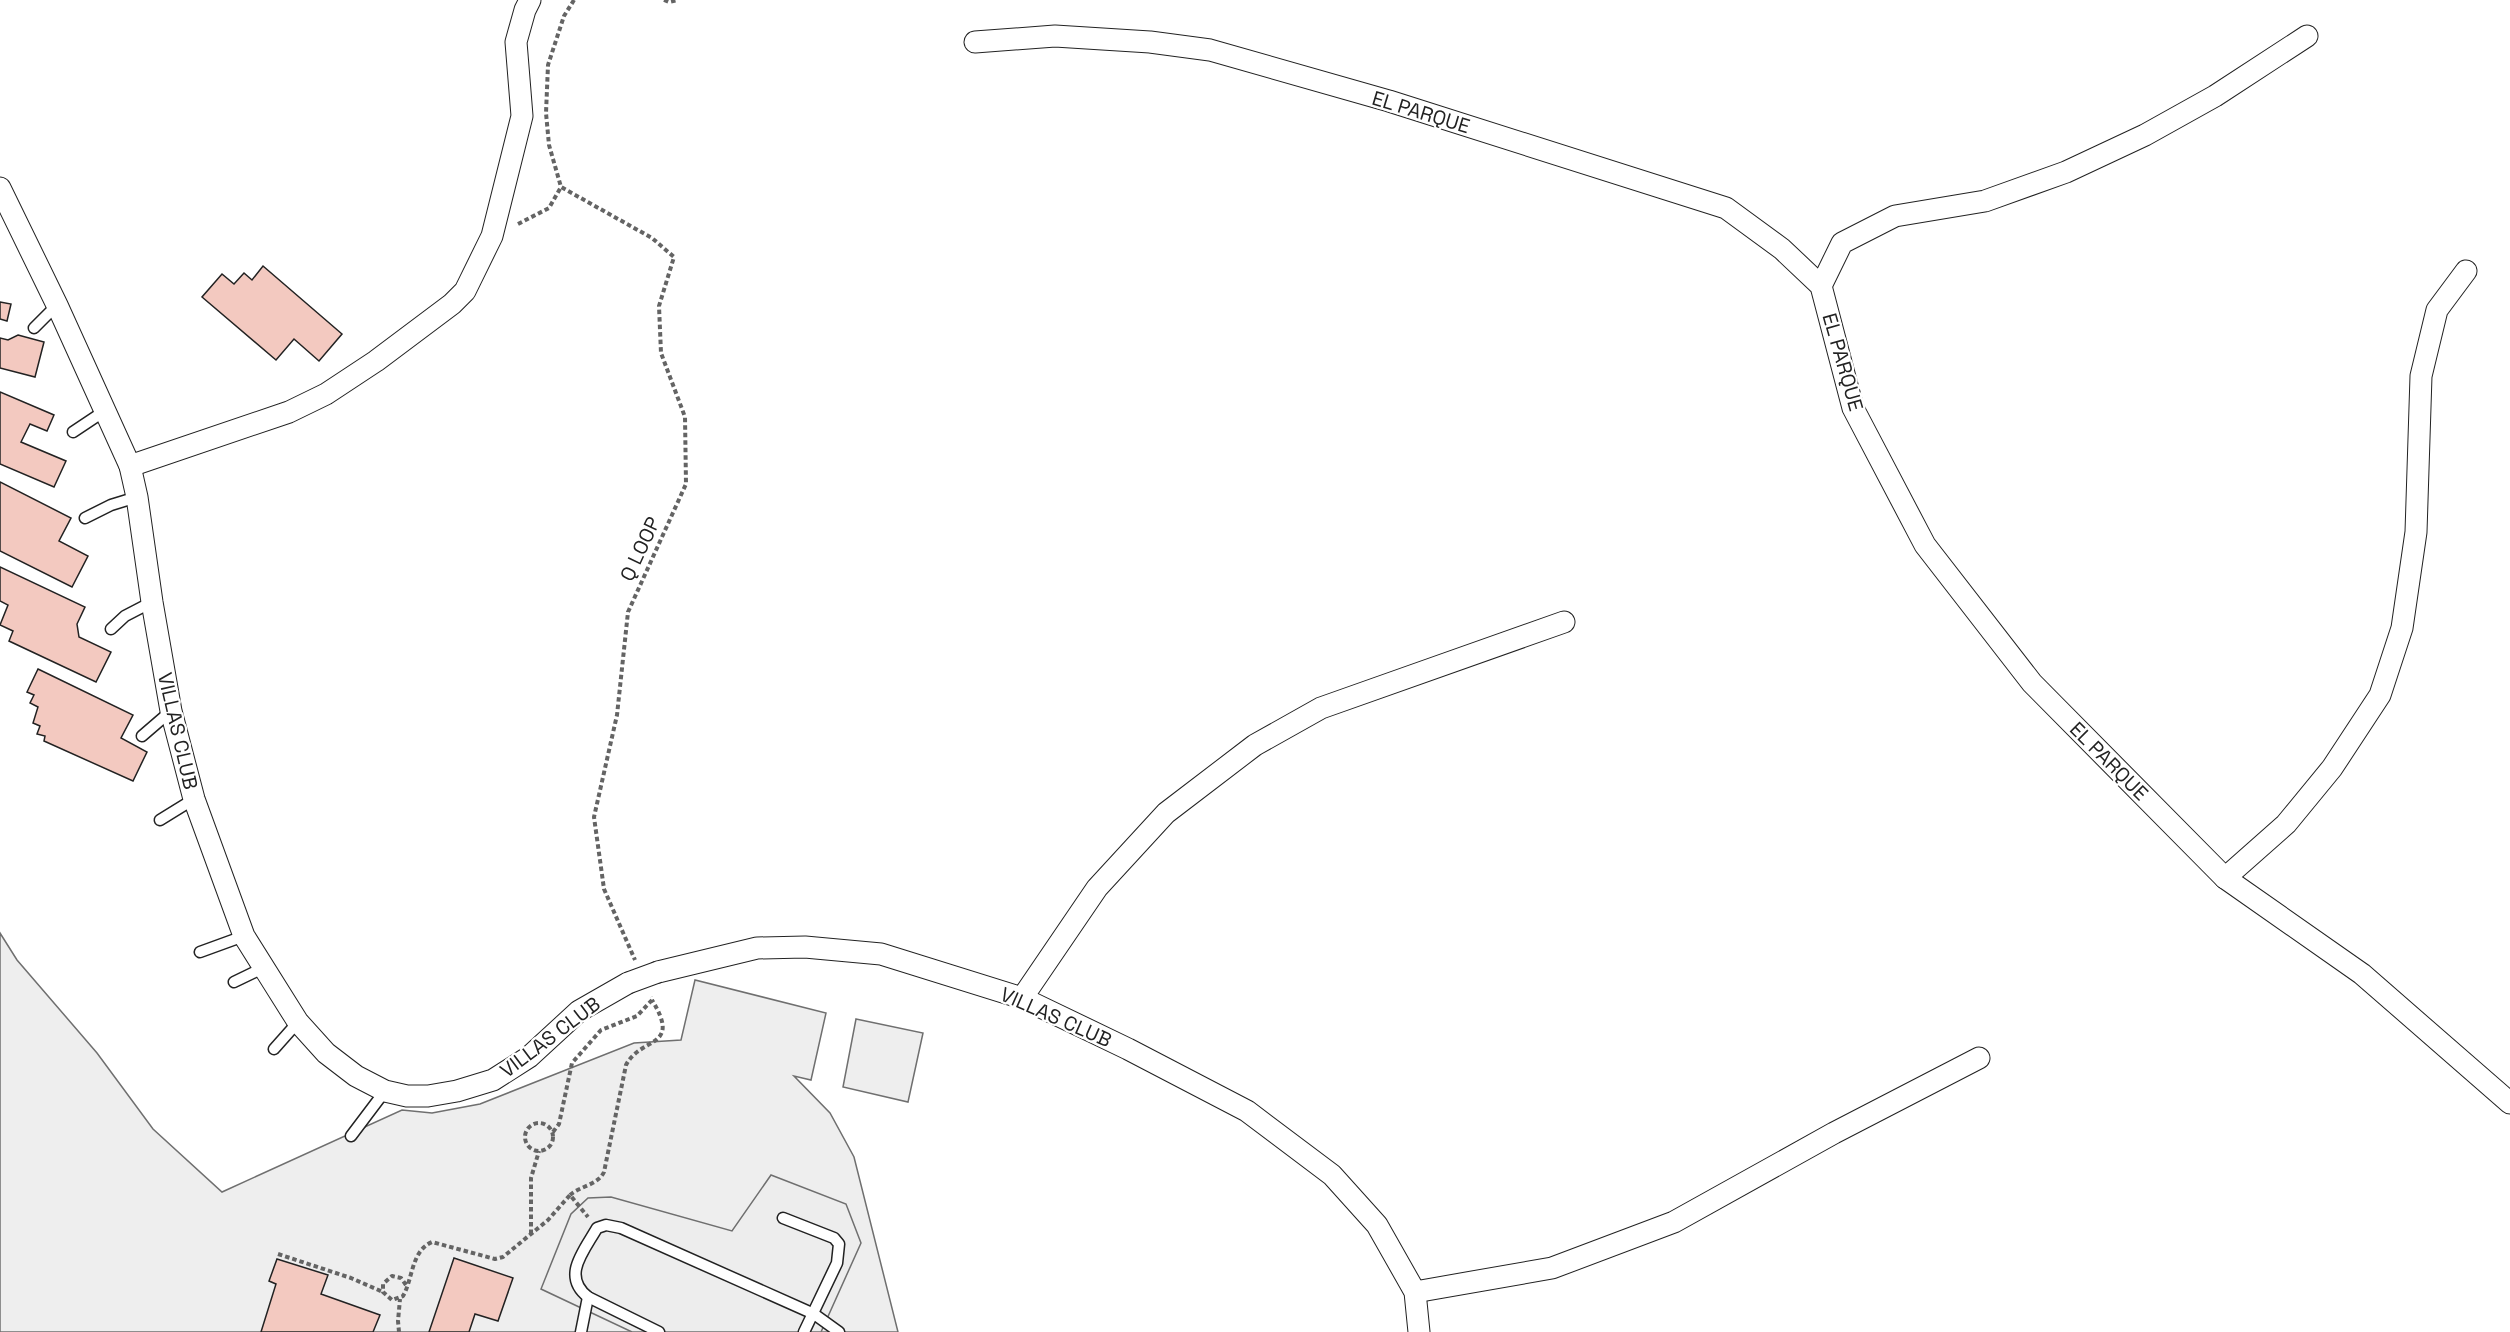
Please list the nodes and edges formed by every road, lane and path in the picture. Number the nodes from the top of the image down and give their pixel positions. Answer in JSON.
{"nodes":[{"id":1,"x":530,"y":0,"type":"edge"},
{"id":2,"x":574,"y":0,"type":"edge"},
{"id":3,"x":664,"y":0,"type":"edge"},
{"id":4,"x":678,"y":0,"type":"edge"},
{"id":5,"x":2307,"y":36,"type":"dead end"},
{"id":6,"x":975,"y":42,"type":"dead end"},
{"id":7,"x":561,"y":187,"type":"junction"},
{"id":8,"x":2,"y":196,"type":"edge"},
{"id":9,"x":492,"y":236,"type":"junction"},
{"id":10,"x":2466,"y":271,"type":"dead end"},
{"id":11,"x":1821,"y":286,"type":"junction"},
{"id":12,"x":57,"y":305,"type":"junction"},
{"id":13,"x":34,"y":328,"type":"dead end"},
{"id":14,"x":106,"y":410,"type":"junction"},
{"id":15,"x":73,"y":432,"type":"dead end"},
{"id":16,"x":130,"y":466,"type":"junction"},
{"id":17,"x":137,"y":497,"type":"junction"},
{"id":18,"x":85,"y":518,"type":"dead end"},
{"id":19,"x":152,"y":602,"type":"junction"},
{"id":20,"x":1564,"y":622,"type":"dead end"},
{"id":21,"x":111,"y":629,"type":"dead end"},
{"id":22,"x":171,"y":711,"type":"junction"},
{"id":23,"x":142,"y":736,"type":"dead end"},
{"id":24,"x":194,"y":799,"type":"junction"},
{"id":25,"x":160,"y":820,"type":"dead end"},
{"id":26,"x":2225,"y":878,"type":"junction"},
{"id":27,"x":244,"y":936,"type":"junction"},
{"id":28,"x":200,"y":952,"type":"dead end"},
{"id":29,"x":636,"y":962,"type":"dead end"},
{"id":30,"x":263,"y":968,"type":"junction"},
{"id":31,"x":234,"y":982,"type":"dead end"},
{"id":32,"x":638,"y":987,"type":"junction"},
{"id":33,"x":1022,"y":998,"type":"junction"},
{"id":34,"x":651,"y":1000,"type":"junction"},
{"id":35,"x":298,"y":1022,"type":"junction"},
{"id":36,"x":274,"y":1049,"type":"dead end"},
{"id":37,"x":1979,"y":1058,"type":"dead end"},
{"id":38,"x":385,"y":1091,"type":"junction"},
{"id":39,"x":2510,"y":1103,"type":"edge"},
{"id":40,"x":553,"y":1132,"type":"junction"},
{"id":41,"x":351,"y":1136,"type":"dead end"},
{"id":42,"x":539,"y":1151,"type":"junction"},
{"id":43,"x":570,"y":1195,"type":"junction"},
{"id":44,"x":783,"y":1218,"type":"dead end"},
{"id":45,"x":597,"y":1228,"type":"junction"},
{"id":46,"x":531,"y":1235,"type":"junction"},
{"id":47,"x":278,"y":1254,"type":"dead end"},
{"id":48,"x":406,"y":1285,"type":"junction"},
{"id":49,"x":383,"y":1292,"type":"junction"},
{"id":50,"x":1414,"y":1292,"type":"junction"},
{"id":51,"x":588,"y":1298,"type":"junction"},
{"id":52,"x":400,"y":1299,"type":"junction"},
{"id":53,"x":814,"y":1314,"type":"junction"},
{"id":54,"x":399,"y":1332,"type":"edge"},
{"id":55,"x":581,"y":1332,"type":"edge"},
{"id":56,"x":659,"y":1332,"type":"edge"},
{"id":57,"x":804,"y":1332,"type":"edge"},
{"id":58,"x":839,"y":1332,"type":"edge"},
{"id":59,"x":1419,"y":1332,"type":"edge"}],
"edges":[{"from":1,"to":9,"type":"street"},
{"from":2,"to":7,"type":"path"},
{"from":3,"to":4,"type":"path"},
{"from":5,"to":11,"type":"street"},
{"from":6,"to":11,"type":"street","name":"EL PARQUE"},
{"from":7,"to":9,"type":"path"},
{"from":7,"to":29,"type":"path","name":"Q LOOP"},
{"from":8,"to":12,"type":"street","name":"VILLAS CLUB"},
{"from":9,"to":16,"type":"street"},
{"from":10,"to":26,"type":"street"},
{"from":11,"to":26,"type":"street","name":"EL PARQUE"},
{"from":12,"to":13,"type":"lane"},
{"from":12,"to":14,"type":"street","name":"VILLAS CLUB"},
{"from":14,"to":15,"type":"lane"},
{"from":14,"to":16,"type":"street","name":"VILLAS CLUB"},
{"from":16,"to":17,"type":"street","name":"VILLAS CLUB"},
{"from":17,"to":18,"type":"lane"},
{"from":17,"to":19,"type":"street","name":"VILLAS CLUB"},
{"from":19,"to":21,"type":"lane"},
{"from":19,"to":22,"type":"street","name":"VILLAS CLUB"},
{"from":20,"to":33,"type":"street"},
{"from":22,"to":23,"type":"lane"},
{"from":22,"to":24,"type":"street","name":"VILLAS CLUB"},
{"from":24,"to":25,"type":"lane"},
{"from":24,"to":27,"type":"street","name":"VILLAS CLUB"},
{"from":26,"to":39,"type":"street","name":"EL PARQUE"},
{"from":27,"to":28,"type":"lane"},
{"from":27,"to":30,"type":"street","name":"VILLAS CLUB"},
{"from":30,"to":31,"type":"lane"},
{"from":30,"to":35,"type":"street","name":"VILLAS CLUB"},
{"from":32,"to":33,"type":"street","name":"VILLAS CLUB","bridge":true},
{"from":32,"to":34,"type":"path"},
{"from":32,"to":38,"type":"street","name":"VILLAS CLUB"},
{"from":33,"to":50,"type":"street","name":"VILLAS CLUB"},
{"from":34,"to":40,"type":"path"},
{"from":34,"to":43,"type":"path"},
{"from":35,"to":36,"type":"lane"},
{"from":35,"to":38,"type":"street","name":"VILLAS CLUB"},
{"from":37,"to":50,"type":"street"},
{"from":38,"to":41,"type":"lane"},
{"from":40,"to":42,"type":"path"},
{"from":40,"to":42,"type":"path"},
{"from":42,"to":46,"type":"path"},
{"from":43,"to":45,"type":"path"},
{"from":43,"to":46,"type":"path"},
{"from":44,"to":53,"type":"lane"},
{"from":45,"to":51,"type":"lane"},
{"from":45,"to":53,"type":"lane"},
{"from":46,"to":48,"type":"path"},
{"from":47,"to":49,"type":"path"},
{"from":48,"to":49,"type":"path"},
{"from":48,"to":52,"type":"path"},
{"from":49,"to":52,"type":"path"},
{"from":50,"to":59,"type":"street","name":"VILLAS CLUB"},
{"from":51,"to":55,"type":"lane"},
{"from":51,"to":56,"type":"lane"},
{"from":52,"to":54,"type":"path"},
{"from":53,"to":57,"type":"lane"},
{"from":53,"to":58,"type":"lane"}]}
